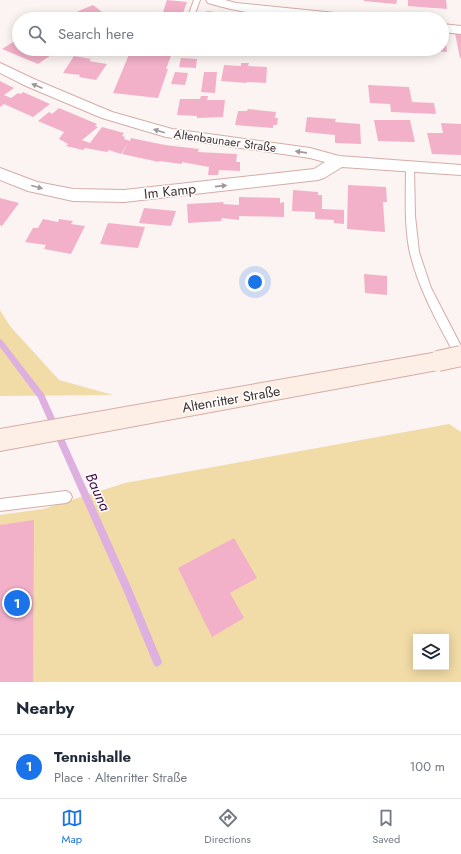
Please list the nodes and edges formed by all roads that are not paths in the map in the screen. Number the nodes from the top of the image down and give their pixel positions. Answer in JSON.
{"nodes":[{"id":1,"x":198,"y":0,"type":"edge"},
{"id":2,"x":212,"y":0,"type":"edge"},
{"id":3,"x":193,"y":12,"type":"edge"},
{"id":4,"x":286,"y":12,"type":"edge"},
{"id":5,"x":449,"y":29,"type":"edge"},
{"id":6,"x":461,"y":30,"type":"edge"},
{"id":7,"x":0,"y":67,"type":"edge"},
{"id":8,"x":339,"y":160,"type":"junction"},
{"id":9,"x":410,"y":167,"type":"junction"},
{"id":10,"x":461,"y":170,"type":"edge"},
{"id":11,"x":0,"y":174,"type":"edge"},
{"id":12,"x":461,"y":356,"type":"edge"},
{"id":13,"x":6,"y":439,"type":"edge"},
{"id":14,"x":66,"y":497,"type":"dead end"},
{"id":15,"x":0,"y":506,"type":"edge"}],
"edges":[{"from":1,"to":3,"type":"lane"},
{"from":2,"to":4,"type":"street"},
{"from":5,"to":6,"type":"street"},
{"from":8,"to":7,"type":"street","name":"Altenbaunaer Straße","one_way":true},
{"from":8,"to":9,"type":"street","name":"Altenbaunaer Straße"},
{"from":11,"to":8,"type":"street","name":"Im Kamp","one_way":true},
{"from":9,"to":10,"type":"street","name":"Altenbaunaer Straße"},
{"from":9,"to":12,"type":"lane"},
{"from":12,"to":13,"type":"main road","name":"Altenritter Straße","bridge":true},
{"from":14,"to":15,"type":"lane"}]}
